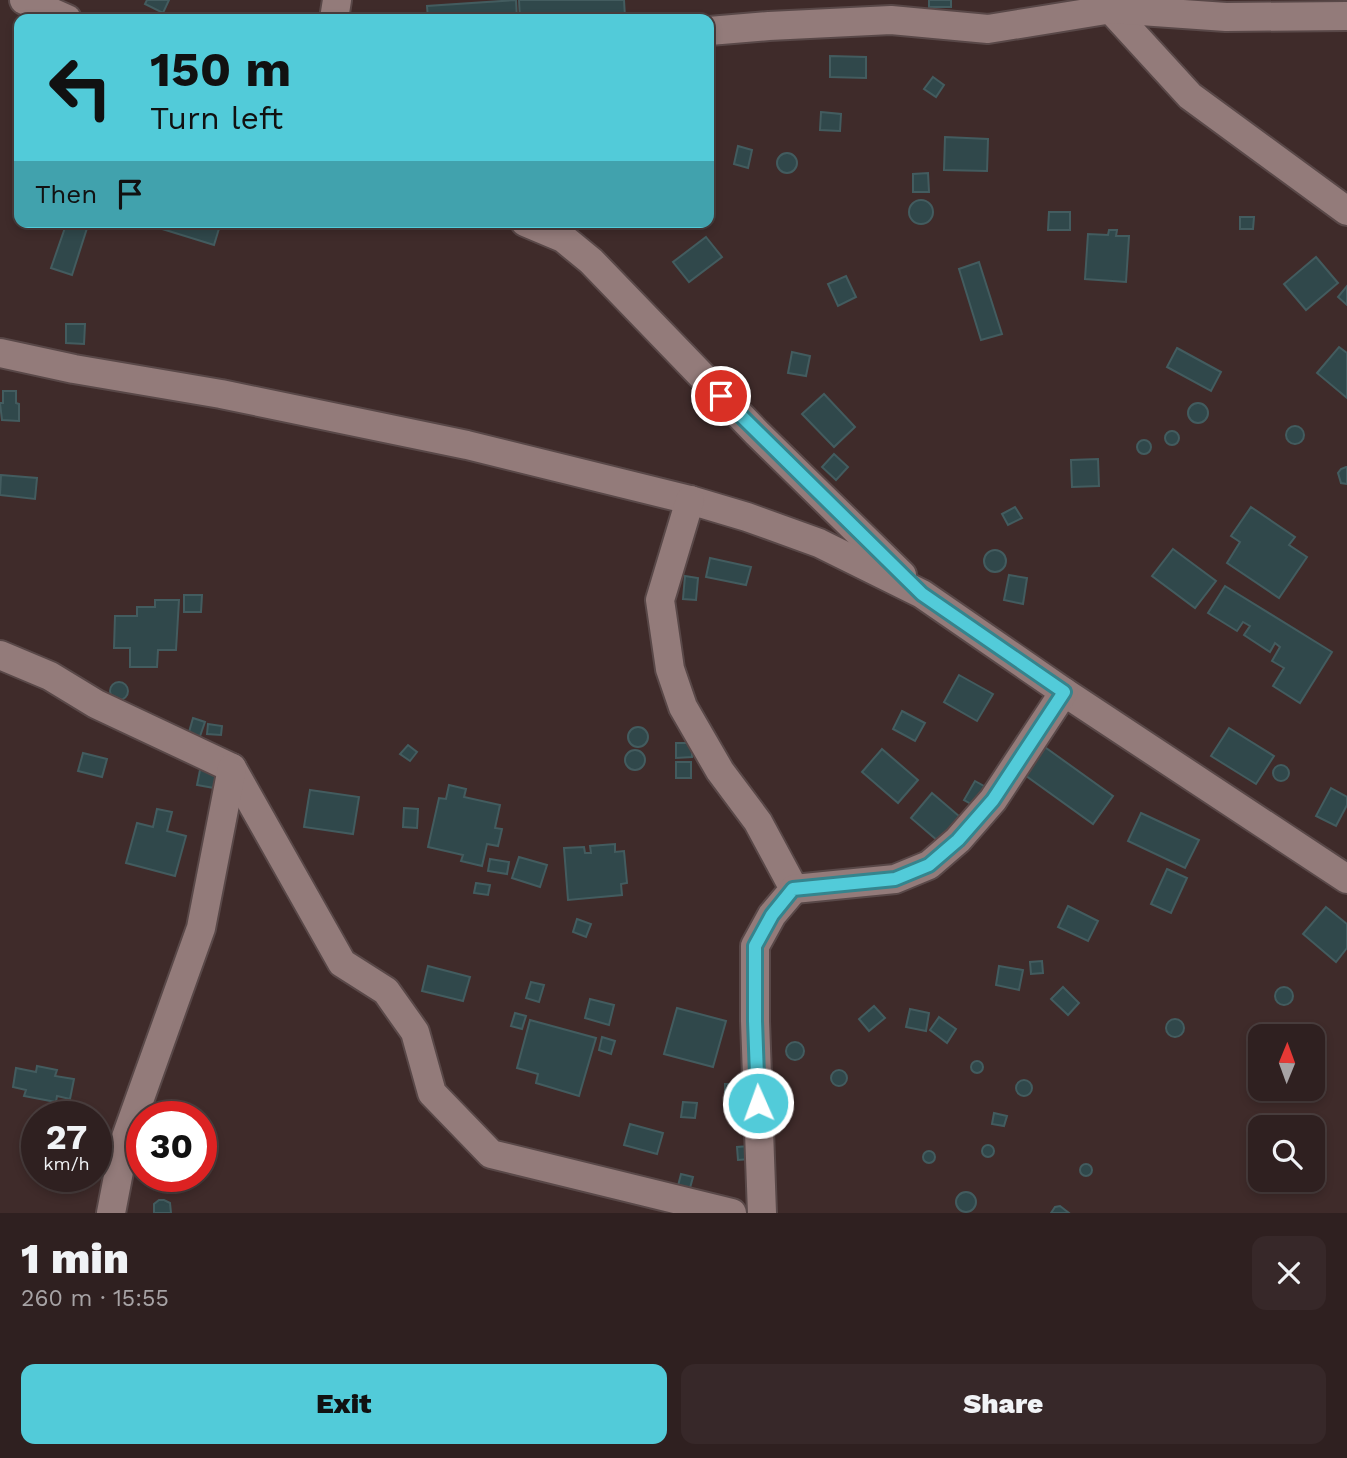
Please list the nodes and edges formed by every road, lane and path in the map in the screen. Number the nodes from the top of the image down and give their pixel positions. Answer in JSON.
{"nodes":[{"id":1,"x":24,"y":0,"type":"edge"},
{"id":2,"x":1107,"y":5,"type":"edge"},
{"id":3,"x":56,"y":14,"type":"edge"},
{"id":4,"x":1347,"y":16,"type":"edge"},
{"id":5,"x":714,"y":32,"type":"edge"},
{"id":6,"x":1347,"y":211,"type":"edge"},
{"id":7,"x":539,"y":228,"type":"edge"},
{"id":8,"x":0,"y":353,"type":"edge"},
{"id":9,"x":690,"y":500,"type":"junction"},
{"id":10,"x":922,"y":594,"type":"junction"},
{"id":11,"x":0,"y":654,"type":"edge"},
{"id":12,"x":1064,"y":692,"type":"junction"},
{"id":13,"x":232,"y":768,"type":"junction"},
{"id":14,"x":1347,"y":879,"type":"edge"},
{"id":15,"x":793,"y":889,"type":"junction"},
{"id":16,"x":111,"y":1213,"type":"edge"},
{"id":17,"x":732,"y":1213,"type":"edge"},
{"id":18,"x":762,"y":1213,"type":"edge"}],
"edges":[{"from":1,"to":3,"type":"street"},
{"from":2,"to":4,"type":"street"},
{"from":2,"to":5,"type":"street"},
{"from":2,"to":6,"type":"street"},
{"from":7,"to":10,"type":"street"},
{"from":8,"to":9,"type":"street"},
{"from":9,"to":10,"type":"street"},
{"from":9,"to":15,"type":"street"},
{"from":10,"to":12,"type":"street"},
{"from":11,"to":13,"type":"street"},
{"from":12,"to":14,"type":"street"},
{"from":12,"to":15,"type":"street"},
{"from":13,"to":16,"type":"street"},
{"from":13,"to":17,"type":"street"},
{"from":15,"to":18,"type":"street"}]}
